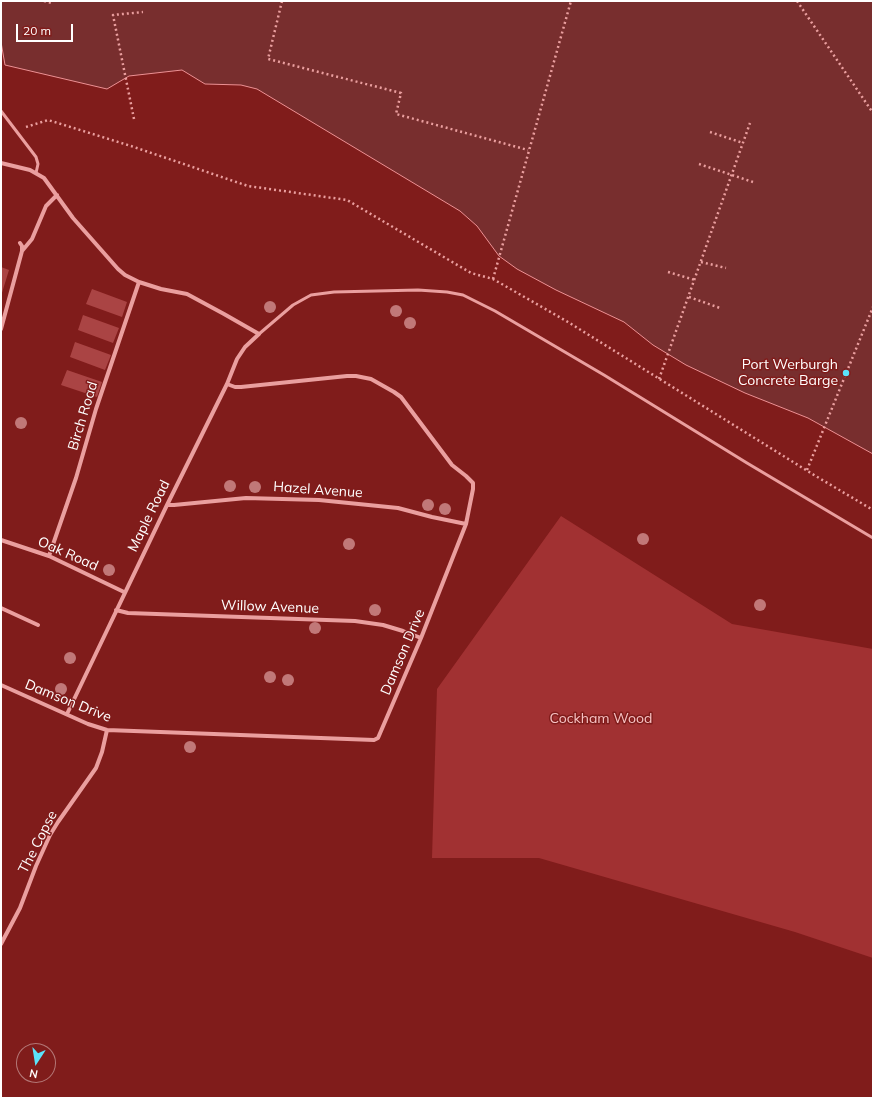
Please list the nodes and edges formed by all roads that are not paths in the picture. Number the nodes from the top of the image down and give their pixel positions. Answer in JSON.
{"nodes":[{"id":1,"x":1,"y":111,"type":"edge"},
{"id":2,"x":1,"y":162,"type":"edge"},
{"id":3,"x":36,"y":173,"type":"junction"},
{"id":4,"x":57,"y":195,"type":"junction"},
{"id":5,"x":20,"y":243,"type":"dead end"},
{"id":6,"x":22,"y":251,"type":"junction"},
{"id":7,"x":139,"y":282,"type":"junction"},
{"id":8,"x":1,"y":329,"type":"edge"},
{"id":9,"x":259,"y":334,"type":"junction"},
{"id":10,"x":227,"y":384,"type":"junction"},
{"id":11,"x":166,"y":505,"type":"junction"},
{"id":12,"x":466,"y":524,"type":"junction"},
{"id":13,"x":873,"y":538,"type":"edge"},
{"id":14,"x":1,"y":540,"type":"edge"},
{"id":15,"x":48,"y":556,"type":"junction"},
{"id":16,"x":124,"y":592,"type":"junction"},
{"id":17,"x":1,"y":608,"type":"edge"},
{"id":18,"x":116,"y":610,"type":"junction"},
{"id":19,"x":38,"y":625,"type":"dead end"},
{"id":20,"x":421,"y":638,"type":"junction"},
{"id":21,"x":1,"y":685,"type":"edge"},
{"id":22,"x":67,"y":714,"type":"junction"},
{"id":23,"x":107,"y":730,"type":"junction"},
{"id":24,"x":1,"y":944,"type":"edge"}],
"edges":[{"from":1,"to":3,"type":"lane"},
{"from":2,"to":3,"type":"street"},
{"from":3,"to":4,"type":"street"},
{"from":4,"to":6,"type":"street"},
{"from":4,"to":7,"type":"street"},
{"from":5,"to":6,"type":"street"},
{"from":6,"to":8,"type":"street"},
{"from":7,"to":9,"type":"street"},
{"from":7,"to":15,"type":"street","name":"Birch Road"},
{"from":9,"to":10,"type":"street","name":"Maple Road"},
{"from":9,"to":13,"type":"lane"},
{"from":10,"to":11,"type":"street","name":"Maple Road"},
{"from":10,"to":12,"type":"street","name":"Damson Drive"},
{"from":11,"to":12,"type":"street","name":"Hazel Avenue"},
{"from":11,"to":16,"type":"street","name":"Maple Road"},
{"from":12,"to":20,"type":"street","name":"Damson Drive"},
{"from":14,"to":15,"type":"street","name":"Oak Road"},
{"from":15,"to":16,"type":"street","name":"Oak Road"},
{"from":16,"to":18,"type":"street","name":"Maple Road"},
{"from":17,"to":19,"type":"street"},
{"from":18,"to":20,"type":"street","name":"Willow Avenue"},
{"from":18,"to":22,"type":"street","name":"Maple Road"},
{"from":20,"to":23,"type":"street","name":"Damson Drive"},
{"from":21,"to":22,"type":"street","name":"Damson Drive"},
{"from":22,"to":23,"type":"street","name":"Damson Drive"},
{"from":23,"to":24,"type":"street","name":"The Copse"}]}
